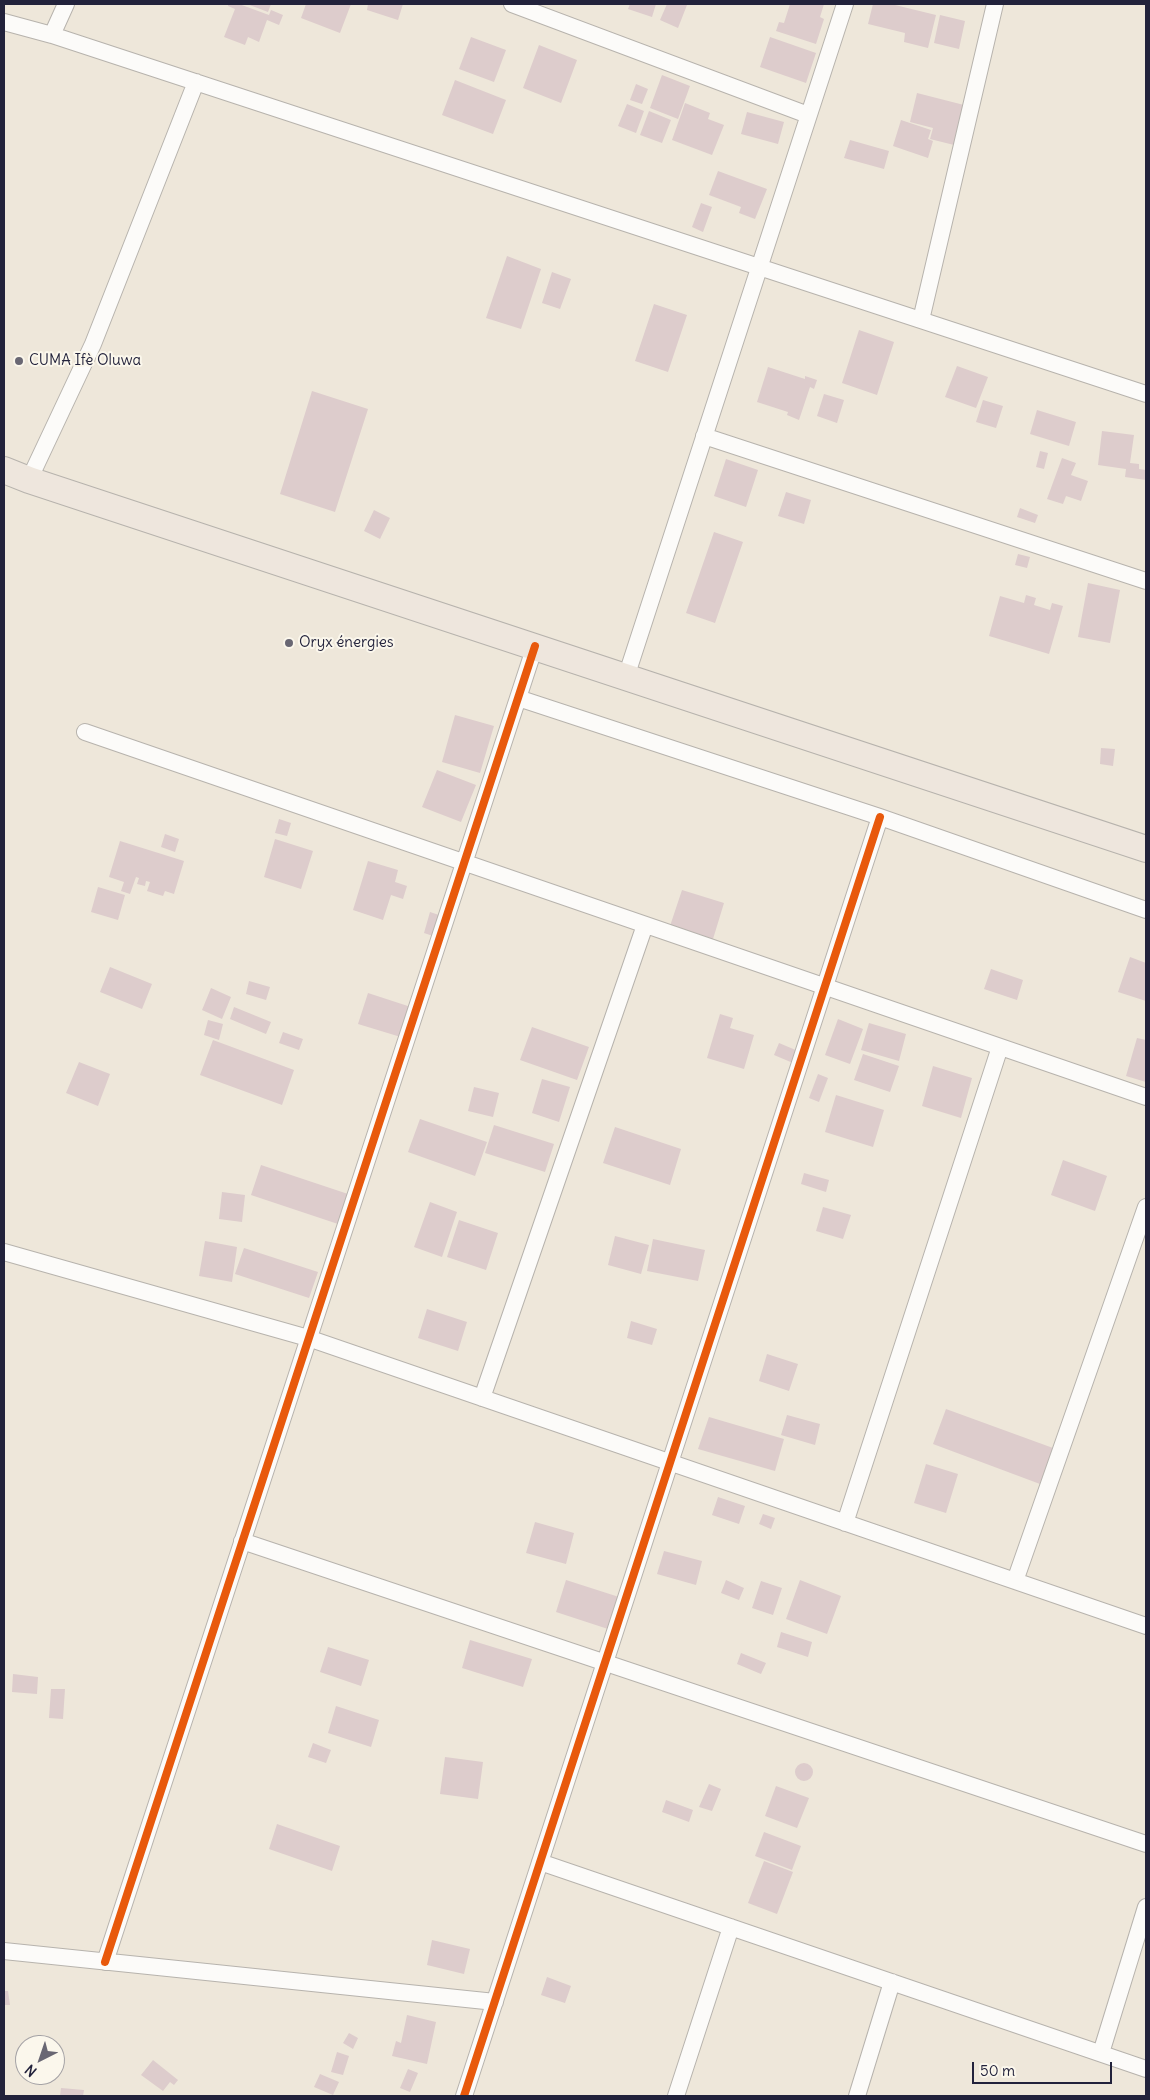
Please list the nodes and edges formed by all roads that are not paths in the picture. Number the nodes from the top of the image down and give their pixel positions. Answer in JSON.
{"nodes":[{"id":1,"x":66,"y":4,"type":"edge"},
{"id":2,"x":512,"y":4,"type":"edge"},
{"id":3,"x":845,"y":4,"type":"edge"},
{"id":4,"x":995,"y":4,"type":"edge"},
{"id":5,"x":4,"y":22,"type":"edge"},
{"id":6,"x":52,"y":35,"type":"junction"},
{"id":7,"x":196,"y":82,"type":"junction"},
{"id":8,"x":808,"y":115,"type":"junction"},
{"id":9,"x":759,"y":267,"type":"junction"},
{"id":10,"x":922,"y":320,"type":"junction"},
{"id":11,"x":1146,"y":394,"type":"edge"},
{"id":12,"x":704,"y":436,"type":"junction"},
{"id":13,"x":4,"y":470,"type":"edge"},
{"id":14,"x":28,"y":480,"type":"junction"},
{"id":15,"x":1146,"y":581,"type":"edge"},
{"id":16,"x":535,"y":646,"type":"junction"},
{"id":17,"x":626,"y":676,"type":"junction"},
{"id":18,"x":518,"y":698,"type":"junction"},
{"id":19,"x":85,"y":732,"type":"dead end"},
{"id":20,"x":880,"y":817,"type":"junction"},
{"id":21,"x":1146,"y":848,"type":"edge"},
{"id":22,"x":464,"y":863,"type":"junction"},
{"id":23,"x":1146,"y":910,"type":"edge"},
{"id":24,"x":645,"y":925,"type":"junction"},
{"id":25,"x":825,"y":987,"type":"junction"},
{"id":26,"x":1000,"y":1047,"type":"junction"},
{"id":27,"x":1146,"y":1097,"type":"edge"},
{"id":28,"x":1146,"y":1208,"type":"edge"},
{"id":29,"x":4,"y":1252,"type":"edge"},
{"id":30,"x":308,"y":1338,"type":"junction"},
{"id":31,"x":482,"y":1398,"type":"junction"},
{"id":32,"x":670,"y":1462,"type":"junction"},
{"id":33,"x":845,"y":1523,"type":"junction"},
{"id":34,"x":242,"y":1541,"type":"junction"},
{"id":35,"x":1015,"y":1581,"type":"junction"},
{"id":36,"x":1146,"y":1626,"type":"edge"},
{"id":37,"x":605,"y":1663,"type":"junction"},
{"id":38,"x":1146,"y":1844,"type":"edge"},
{"id":39,"x":540,"y":1862,"type":"junction"},
{"id":40,"x":1146,"y":1907,"type":"edge"},
{"id":41,"x":732,"y":1927,"type":"junction"},
{"id":42,"x":4,"y":1951,"type":"edge"},
{"id":43,"x":105,"y":1962,"type":"junction"},
{"id":44,"x":892,"y":1982,"type":"junction"},
{"id":45,"x":495,"y":2002,"type":"junction"},
{"id":46,"x":1101,"y":2054,"type":"junction"},
{"id":47,"x":1146,"y":2069,"type":"edge"},
{"id":48,"x":464,"y":2096,"type":"edge"},
{"id":49,"x":676,"y":2096,"type":"edge"},
{"id":50,"x":857,"y":2096,"type":"edge"}],
"edges":[{"from":1,"to":6,"type":"street"},
{"from":2,"to":8,"type":"street"},
{"from":3,"to":8,"type":"street"},
{"from":4,"to":10,"type":"street"},
{"from":5,"to":6,"type":"street"},
{"from":6,"to":7,"type":"street"},
{"from":7,"to":9,"type":"street"},
{"from":7,"to":14,"type":"street"},
{"from":8,"to":9,"type":"street"},
{"from":9,"to":10,"type":"street"},
{"from":9,"to":12,"type":"street"},
{"from":10,"to":11,"type":"street"},
{"from":12,"to":15,"type":"street"},
{"from":12,"to":17,"type":"street"},
{"from":13,"to":14,"type":"main road"},
{"from":14,"to":16,"type":"main road"},
{"from":16,"to":17,"type":"main road"},
{"from":16,"to":18,"type":"street"},
{"from":17,"to":21,"type":"main road"},
{"from":18,"to":20,"type":"street"},
{"from":18,"to":22,"type":"street"},
{"from":19,"to":22,"type":"street"},
{"from":20,"to":23,"type":"street"},
{"from":20,"to":25,"type":"street"},
{"from":22,"to":24,"type":"street"},
{"from":22,"to":30,"type":"street"},
{"from":24,"to":25,"type":"street"},
{"from":24,"to":31,"type":"street"},
{"from":25,"to":26,"type":"street"},
{"from":25,"to":32,"type":"street"},
{"from":26,"to":27,"type":"street"},
{"from":26,"to":33,"type":"street"},
{"from":28,"to":35,"type":"street"},
{"from":29,"to":30,"type":"street"},
{"from":30,"to":31,"type":"street"},
{"from":30,"to":34,"type":"street"},
{"from":31,"to":32,"type":"street"},
{"from":32,"to":33,"type":"street"},
{"from":32,"to":37,"type":"street"},
{"from":33,"to":35,"type":"street"},
{"from":34,"to":37,"type":"street"},
{"from":34,"to":43,"type":"street"},
{"from":35,"to":36,"type":"street"},
{"from":37,"to":38,"type":"street"},
{"from":37,"to":39,"type":"street"},
{"from":39,"to":41,"type":"street"},
{"from":39,"to":45,"type":"street"},
{"from":40,"to":46,"type":"street"},
{"from":41,"to":44,"type":"street"},
{"from":41,"to":49,"type":"street"},
{"from":42,"to":43,"type":"street"},
{"from":43,"to":45,"type":"street"},
{"from":44,"to":46,"type":"street"},
{"from":44,"to":50,"type":"street"},
{"from":45,"to":48,"type":"street"},
{"from":46,"to":47,"type":"street"}]}
